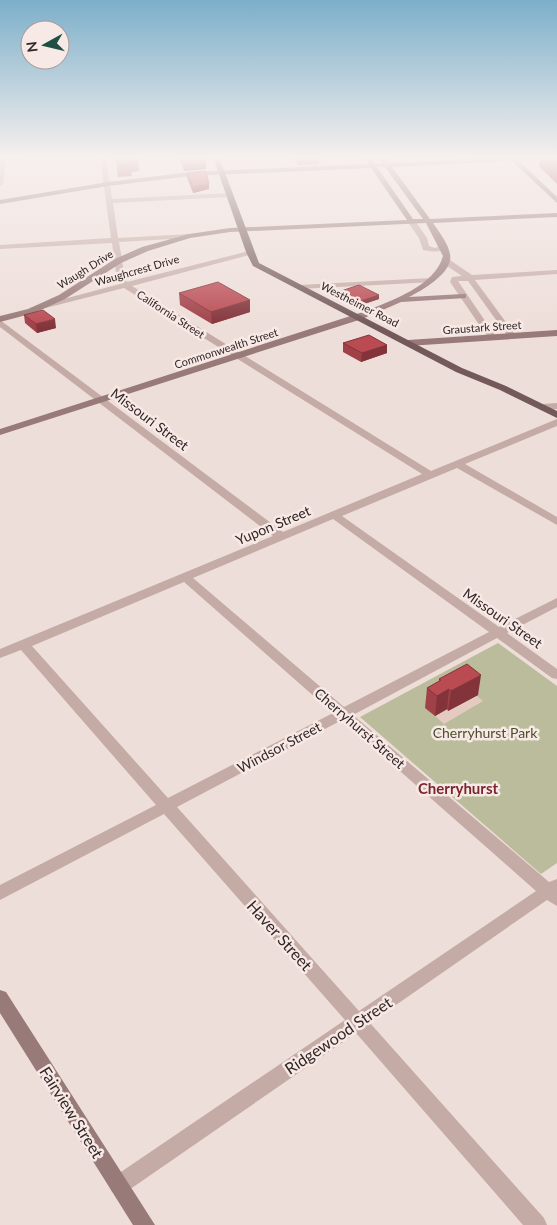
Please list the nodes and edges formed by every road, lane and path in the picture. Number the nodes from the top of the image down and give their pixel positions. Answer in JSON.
{"nodes":[{"id":1,"x":112,"y":214,"type":"edge"},
{"id":2,"x":237,"y":214,"type":"edge"},
{"id":3,"x":406,"y":214,"type":"edge"},
{"id":4,"x":423,"y":214,"type":"edge"},
{"id":5,"x":503,"y":214,"type":"edge"},
{"id":6,"x":557,"y":216,"type":"edge"},
{"id":7,"x":427,"y":220,"type":"junction"},
{"id":8,"x":411,"y":221,"type":"junction"},
{"id":9,"x":242,"y":229,"type":"junction"},
{"id":10,"x":188,"y":236,"type":"junction"},
{"id":11,"x":116,"y":240,"type":"junction"},
{"id":12,"x":0,"y":247,"type":"edge"},
{"id":13,"x":444,"y":247,"type":"junction"},
{"id":14,"x":250,"y":252,"type":"junction"},
{"id":15,"x":118,"y":262,"type":"junction"},
{"id":16,"x":447,"y":262,"type":"junction"},
{"id":17,"x":557,"y":272,"type":"edge"},
{"id":18,"x":469,"y":278,"type":"junction"},
{"id":19,"x":432,"y":280,"type":"junction"},
{"id":20,"x":125,"y":285,"type":"junction"},
{"id":21,"x":299,"y":287,"type":"junction"},
{"id":22,"x":463,"y":296,"type":"junction"},
{"id":23,"x":395,"y":301,"type":"junction"},
{"id":24,"x":31,"y":310,"type":"junction"},
{"id":25,"x":359,"y":317,"type":"junction"},
{"id":26,"x":0,"y":319,"type":"edge"},
{"id":27,"x":0,"y":323,"type":"edge"},
{"id":28,"x":557,"y":333,"type":"edge"},
{"id":29,"x":512,"y":336,"type":"junction"},
{"id":30,"x":492,"y":337,"type":"junction"},
{"id":31,"x":408,"y":343,"type":"junction"},
{"id":32,"x":237,"y":356,"type":"junction"},
{"id":33,"x":100,"y":400,"type":"junction"},
{"id":34,"x":557,"y":406,"type":"edge"},
{"id":35,"x":543,"y":407,"type":"junction"},
{"id":36,"x":557,"y":414,"type":"edge"},
{"id":37,"x":557,"y":422,"type":"edge"},
{"id":38,"x":0,"y":432,"type":"edge"},
{"id":39,"x":458,"y":464,"type":"junction"},
{"id":40,"x":431,"y":475,"type":"junction"},
{"id":41,"x":334,"y":516,"type":"junction"},
{"id":42,"x":557,"y":522,"type":"edge"},
{"id":43,"x":282,"y":537,"type":"junction"},
{"id":44,"x":186,"y":577,"type":"junction"},
{"id":45,"x":557,"y":602,"type":"edge"},
{"id":46,"x":498,"y":633,"type":"junction"},
{"id":47,"x":24,"y":644,"type":"junction"},
{"id":48,"x":0,"y":654,"type":"edge"},
{"id":49,"x":557,"y":675,"type":"edge"},
{"id":50,"x":343,"y":714,"type":"junction"},
{"id":51,"x":166,"y":806,"type":"junction"},
{"id":52,"x":554,"y":892,"type":"edge"},
{"id":53,"x":0,"y":893,"type":"edge"},
{"id":54,"x":0,"y":998,"type":"edge"},
{"id":55,"x":357,"y":1022,"type":"junction"},
{"id":56,"x":119,"y":1185,"type":"junction"},
{"id":57,"x":145,"y":1225,"type":"edge"},
{"id":58,"x":537,"y":1225,"type":"edge"}],
"edges":[{"from":1,"to":11,"type":"street","name":"California Street"},
{"from":2,"to":9,"type":"main road","name":"Westheimer Road"},
{"from":3,"to":8,"type":"street"},
{"from":4,"to":7,"type":"street"},
{"from":5,"to":7,"type":"street"},
{"from":6,"to":7,"type":"street"},
{"from":7,"to":8,"type":"street","name":"Waugh Drive"},
{"from":7,"to":13,"type":"street"},
{"from":8,"to":9,"type":"street","name":"Waugh Drive"},
{"from":8,"to":13,"type":"street"},
{"from":9,"to":10,"type":"street","name":"Waugh Drive"},
{"from":9,"to":14,"type":"main road","name":"Westheimer Road"},
{"from":10,"to":11,"type":"street"},
{"from":10,"to":15,"type":"street","name":"Waugh Drive"},
{"from":11,"to":12,"type":"street"},
{"from":11,"to":15,"type":"street","name":"California Street"},
{"from":13,"to":16,"type":"street"},
{"from":14,"to":20,"type":"street","name":"Waughcrest Drive"},
{"from":14,"to":21,"type":"main road","name":"Westheimer Road"},
{"from":15,"to":20,"type":"street","name":"California Street"},
{"from":15,"to":24,"type":"street","name":"Waugh Drive"},
{"from":16,"to":18,"type":"street"},
{"from":16,"to":19,"type":"street","name":"Commonwealth Street"},
{"from":17,"to":18,"type":"street"},
{"from":18,"to":22,"type":"street"},
{"from":18,"to":29,"type":"street"},
{"from":19,"to":21,"type":"street"},
{"from":19,"to":23,"type":"street","name":"Commonwealth Street"},
{"from":20,"to":24,"type":"street","name":"Waughcrest Drive"},
{"from":20,"to":32,"type":"street","name":"California Street"},
{"from":21,"to":25,"type":"main road","name":"Westheimer Road"},
{"from":22,"to":23,"type":"street"},
{"from":22,"to":30,"type":"street"},
{"from":23,"to":25,"type":"street","name":"Commonwealth Street"},
{"from":24,"to":26,"type":"street","name":"Waugh Drive"},
{"from":25,"to":31,"type":"main road","name":"Westheimer Road"},
{"from":25,"to":32,"type":"street","name":"Commonwealth Street"},
{"from":27,"to":33,"type":"street","name":"Missouri Street"},
{"from":28,"to":29,"type":"street","name":"Graustark Street"},
{"from":29,"to":30,"type":"street","name":"Graustark Street"},
{"from":30,"to":31,"type":"street","name":"Graustark Street"},
{"from":31,"to":35,"type":"main road","name":"Westheimer Road"},
{"from":32,"to":33,"type":"street","name":"Commonwealth Street"},
{"from":32,"to":40,"type":"street","name":"California Street"},
{"from":33,"to":38,"type":"street","name":"Commonwealth Street"},
{"from":33,"to":43,"type":"street","name":"Missouri Street"},
{"from":34,"to":35,"type":"street"},
{"from":35,"to":36,"type":"main road","name":"Westheimer Road"},
{"from":37,"to":39,"type":"street","name":"Yupon Street"},
{"from":39,"to":40,"type":"street","name":"Yupon Street"},
{"from":39,"to":42,"type":"street"},
{"from":40,"to":41,"type":"street","name":"Yupon Street"},
{"from":41,"to":43,"type":"street","name":"Yupon Street"},
{"from":41,"to":46,"type":"street","name":"Missouri Street"},
{"from":43,"to":44,"type":"street","name":"Yupon Street"},
{"from":44,"to":47,"type":"street","name":"Yupon Street"},
{"from":44,"to":50,"type":"street","name":"Cherryhurst Street"},
{"from":45,"to":46,"type":"street","name":"Windsor Street"},
{"from":46,"to":49,"type":"street","name":"Missouri Street"},
{"from":46,"to":50,"type":"street","name":"Windsor Street"},
{"from":47,"to":48,"type":"street","name":"Yupon Street"},
{"from":47,"to":51,"type":"street","name":"Haver Street"},
{"from":50,"to":51,"type":"street","name":"Windsor Street"},
{"from":50,"to":52,"type":"street","name":"Cherryhurst Street"},
{"from":51,"to":53,"type":"street","name":"Windsor Street"},
{"from":51,"to":55,"type":"street","name":"Haver Street"},
{"from":52,"to":55,"type":"street","name":"Ridgewood Street"},
{"from":54,"to":56,"type":"street","name":"Fairview Street"},
{"from":55,"to":56,"type":"street","name":"Ridgewood Street"},
{"from":55,"to":58,"type":"street","name":"Haver Street"},
{"from":56,"to":57,"type":"street","name":"Fairview Street"}]}
